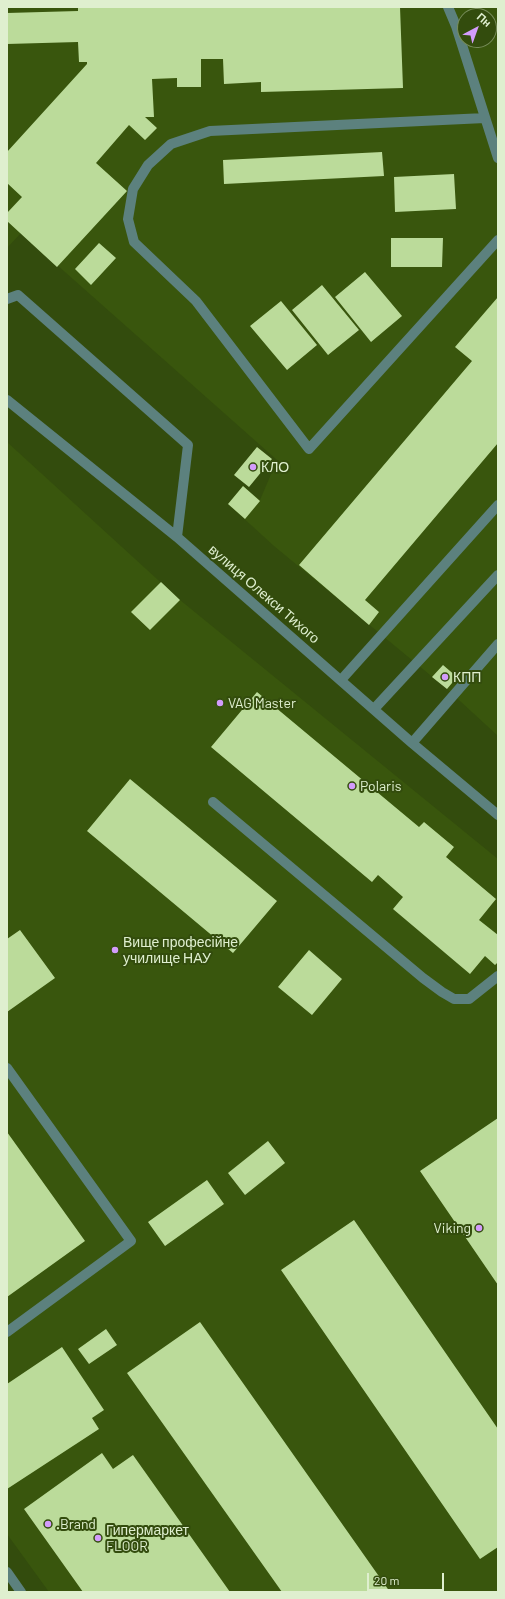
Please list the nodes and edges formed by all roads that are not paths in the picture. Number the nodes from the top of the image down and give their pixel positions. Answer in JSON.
{"nodes":[{"id":1,"x":448,"y":7,"type":"edge"},
{"id":2,"x":485,"y":118,"type":"junction"},
{"id":3,"x":498,"y":158,"type":"edge"},
{"id":4,"x":498,"y":240,"type":"edge"},
{"id":5,"x":7,"y":299,"type":"edge"},
{"id":6,"x":7,"y":400,"type":"edge"},
{"id":7,"x":498,"y":505,"type":"edge"},
{"id":8,"x":177,"y":537,"type":"junction"},
{"id":9,"x":498,"y":575,"type":"edge"},
{"id":10,"x":498,"y":644,"type":"edge"},
{"id":11,"x":341,"y":680,"type":"junction"},
{"id":12,"x":374,"y":708,"type":"junction"},
{"id":13,"x":412,"y":743,"type":"junction"},
{"id":14,"x":213,"y":802,"type":"dead end"},
{"id":15,"x":498,"y":815,"type":"edge"},
{"id":16,"x":498,"y":976,"type":"edge"},
{"id":17,"x":7,"y":1068,"type":"edge"},
{"id":18,"x":7,"y":1332,"type":"edge"},
{"id":19,"x":7,"y":1572,"type":"edge"},
{"id":20,"x":21,"y":1592,"type":"edge"}],
"edges":[{"from":1,"to":2,"type":"street"},
{"from":2,"to":3,"type":"street"},
{"from":2,"to":4,"type":"street"},
{"from":5,"to":8,"type":"street"},
{"from":6,"to":8,"type":"street","name":"вулиця Олекси Тихого"},
{"from":7,"to":11,"type":"street"},
{"from":8,"to":11,"type":"street","name":"вулиця Олекси Тихого"},
{"from":9,"to":12,"type":"street"},
{"from":10,"to":13,"type":"street"},
{"from":11,"to":12,"type":"street","name":"вулиця Олекси Тихого"},
{"from":12,"to":13,"type":"street","name":"вулиця Олекси Тихого"},
{"from":13,"to":15,"type":"street","name":"вулиця Олекси Тихого"},
{"from":14,"to":16,"type":"street"},
{"from":17,"to":18,"type":"street"},
{"from":19,"to":20,"type":"street"}]}
